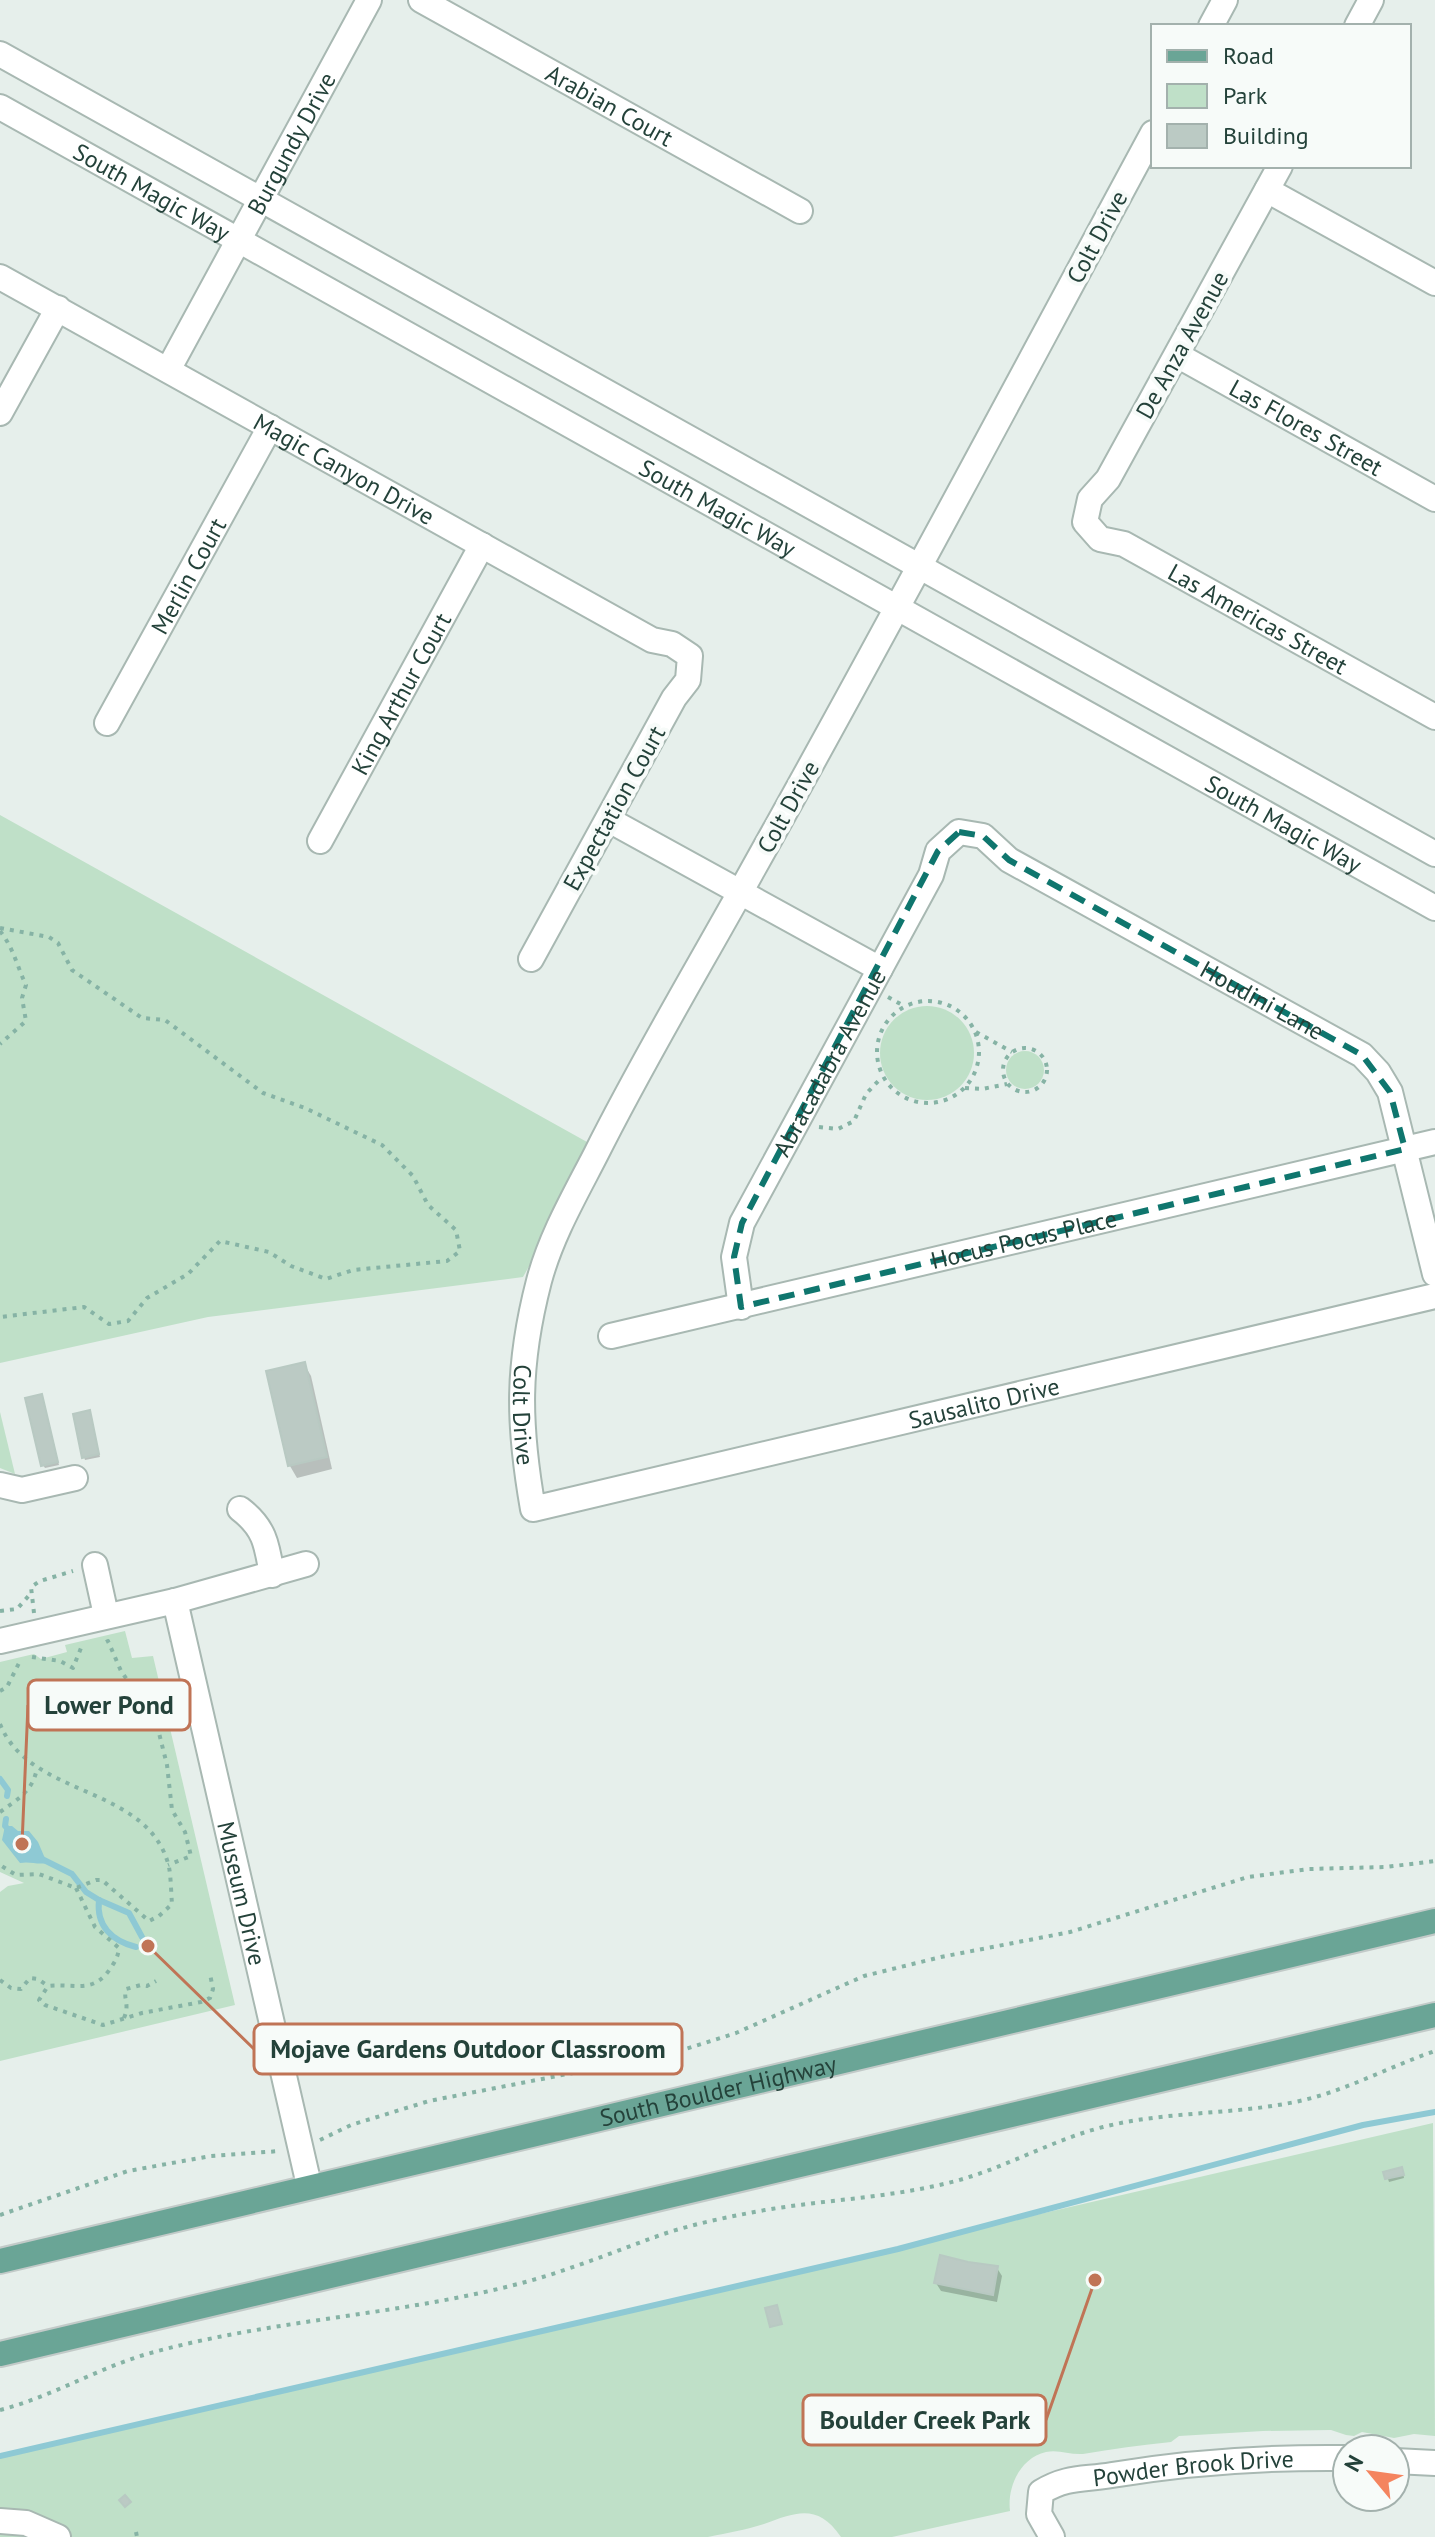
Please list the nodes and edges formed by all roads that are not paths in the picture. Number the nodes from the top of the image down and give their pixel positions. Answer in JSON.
{"nodes":[{"id":1,"x":369,"y":0,"type":"edge"},
{"id":2,"x":421,"y":0,"type":"edge"},
{"id":3,"x":1225,"y":0,"type":"edge"},
{"id":4,"x":1371,"y":0,"type":"edge"},
{"id":5,"x":1212,"y":24,"type":"edge"},
{"id":6,"x":1358,"y":24,"type":"edge"},
{"id":7,"x":0,"y":54,"type":"edge"},
{"id":8,"x":0,"y":107,"type":"edge"},
{"id":9,"x":1151,"y":137,"type":"edge"},
{"id":10,"x":1279,"y":168,"type":"edge"},
{"id":11,"x":1267,"y":190,"type":"junction"},
{"id":12,"x":261,"y":200,"type":"junction"},
{"id":13,"x":800,"y":211,"type":"dead end"},
{"id":14,"x":238,"y":242,"type":"junction"},
{"id":15,"x":0,"y":277,"type":"edge"},
{"id":16,"x":1434,"y":281,"type":"edge"},
{"id":17,"x":58,"y":308,"type":"junction"},
{"id":18,"x":1177,"y":355,"type":"junction"},
{"id":19,"x":168,"y":370,"type":"junction"},
{"id":20,"x":0,"y":413,"type":"edge"},
{"id":21,"x":270,"y":427,"type":"junction"},
{"id":22,"x":1435,"y":499,"type":"edge"},
{"id":23,"x":1085,"y":522,"type":"joint"},
{"id":24,"x":482,"y":545,"type":"junction"},
{"id":25,"x":919,"y":567,"type":"junction"},
{"id":26,"x":898,"y":609,"type":"junction"},
{"id":27,"x":690,"y":656,"type":"joint"},
{"id":28,"x":1435,"y":717,"type":"edge"},
{"id":29,"x":107,"y":723,"type":"dead end"},
{"id":30,"x":609,"y":820,"type":"junction"},
{"id":31,"x":959,"y":832,"type":"joint"},
{"id":32,"x":320,"y":841,"type":"dead end"},
{"id":33,"x":1435,"y":854,"type":"edge"},
{"id":34,"x":740,"y":893,"type":"junction"},
{"id":35,"x":1435,"y":908,"type":"edge"},
{"id":36,"x":531,"y":959,"type":"dead end"},
{"id":37,"x":880,"y":969,"type":"junction"},
{"id":38,"x":1435,"y":1142,"type":"edge"},
{"id":39,"x":1405,"y":1149,"type":"junction"},
{"id":40,"x":1435,"y":1274,"type":"edge"},
{"id":41,"x":1435,"y":1296,"type":"edge"},
{"id":42,"x":741,"y":1307,"type":"junction"},
{"id":43,"x":611,"y":1336,"type":"dead end"},
{"id":44,"x":75,"y":1478,"type":"dead end"},
{"id":45,"x":0,"y":1485,"type":"edge"},
{"id":46,"x":240,"y":1509,"type":"dead end"},
{"id":47,"x":533,"y":1509,"type":"joint"},
{"id":48,"x":306,"y":1564,"type":"dead end"},
{"id":49,"x":95,"y":1565,"type":"road end"},
{"id":50,"x":272,"y":1575,"type":"junction"},
{"id":51,"x":175,"y":1601,"type":"junction"},
{"id":52,"x":106,"y":1615,"type":"junction"},
{"id":53,"x":0,"y":1641,"type":"edge"},
{"id":54,"x":1435,"y":1921,"type":"edge"},
{"id":55,"x":1435,"y":2015,"type":"edge"},
{"id":56,"x":309,"y":2185,"type":"junction"},
{"id":57,"x":0,"y":2261,"type":"edge"},
{"id":58,"x":0,"y":2354,"type":"edge"},
{"id":59,"x":1331,"y":2458,"type":"edge"},
{"id":60,"x":1411,"y":2462,"type":"edge"},
{"id":61,"x":1435,"y":2463,"type":"edge"},
{"id":62,"x":0,"y":2521,"type":"edge"},
{"id":63,"x":58,"y":2537,"type":"edge"},
{"id":64,"x":1052,"y":2537,"type":"edge"}],
"edges":[{"from":1,"to":12,"type":"street","name":"Burgundy Drive"},
{"from":2,"to":13,"type":"street","name":"Arabian Court"},
{"from":3,"to":5,"type":"street"},
{"from":4,"to":6,"type":"street"},
{"from":7,"to":12,"type":"street","name":"South Magic Way"},
{"from":8,"to":14,"type":"street","name":"South Magic Way"},
{"from":9,"to":25,"type":"street","name":"Colt Drive"},
{"from":10,"to":11,"type":"street","name":"De Anza Avenue"},
{"from":11,"to":16,"type":"street"},
{"from":11,"to":18,"type":"street","name":"De Anza Avenue"},
{"from":12,"to":14,"type":"street","name":"Burgundy Drive"},
{"from":12,"to":25,"type":"street","name":"South Magic Way"},
{"from":14,"to":19,"type":"street","name":"Burgundy Drive"},
{"from":14,"to":26,"type":"street","name":"South Magic Way"},
{"from":15,"to":17,"type":"street","name":"Magic Canyon Drive"},
{"from":17,"to":19,"type":"street","name":"Magic Canyon Drive"},
{"from":17,"to":20,"type":"street"},
{"from":18,"to":22,"type":"street","name":"Las Flores Street"},
{"from":18,"to":23,"type":"street","name":"De Anza Avenue"},
{"from":19,"to":21,"type":"street","name":"Magic Canyon Drive"},
{"from":21,"to":24,"type":"street","name":"Magic Canyon Drive"},
{"from":21,"to":29,"type":"street","name":"Merlin Court"},
{"from":23,"to":28,"type":"street","name":"Las Americas Street"},
{"from":24,"to":27,"type":"street","name":"Magic Canyon Drive"},
{"from":24,"to":32,"type":"street","name":"King Arthur Court"},
{"from":25,"to":26,"type":"street","name":"Colt Drive"},
{"from":25,"to":33,"type":"street","name":"South Magic Way"},
{"from":26,"to":34,"type":"street","name":"Colt Drive"},
{"from":26,"to":35,"type":"street","name":"South Magic Way"},
{"from":27,"to":30,"type":"street","name":"Expectation Court"},
{"from":30,"to":34,"type":"street"},
{"from":30,"to":36,"type":"street","name":"Expectation Court"},
{"from":31,"to":37,"type":"street","name":"Abracadabra Avenue"},
{"from":31,"to":39,"type":"street","name":"Houdini Lane"},
{"from":34,"to":37,"type":"street"},
{"from":34,"to":47,"type":"street","name":"Colt Drive"},
{"from":37,"to":42,"type":"street","name":"Abracadabra Avenue"},
{"from":38,"to":39,"type":"street","name":"Hocus Pocus Place"},
{"from":39,"to":40,"type":"street","name":"Houdini Lane"},
{"from":39,"to":42,"type":"street","name":"Hocus Pocus Place"},
{"from":41,"to":47,"type":"street","name":"Sausalito Drive"},
{"from":42,"to":43,"type":"street","name":"Hocus Pocus Place"},
{"from":44,"to":45,"type":"street"},
{"from":46,"to":50,"type":"street"},
{"from":48,"to":50,"type":"street"},
{"from":49,"to":52,"type":"street"},
{"from":50,"to":51,"type":"street"},
{"from":51,"to":52,"type":"street"},
{"from":51,"to":56,"type":"street","name":"Museum Drive"},
{"from":52,"to":53,"type":"street"},
{"from":54,"to":56,"type":"main road","name":"South Boulder Highway"},
{"from":55,"to":58,"type":"main road"},
{"from":56,"to":57,"type":"main road","name":"South Boulder Highway"},
{"from":59,"to":64,"type":"street","name":"Powder Brook Drive"},
{"from":60,"to":61,"type":"street"},
{"from":62,"to":63,"type":"street"}]}
